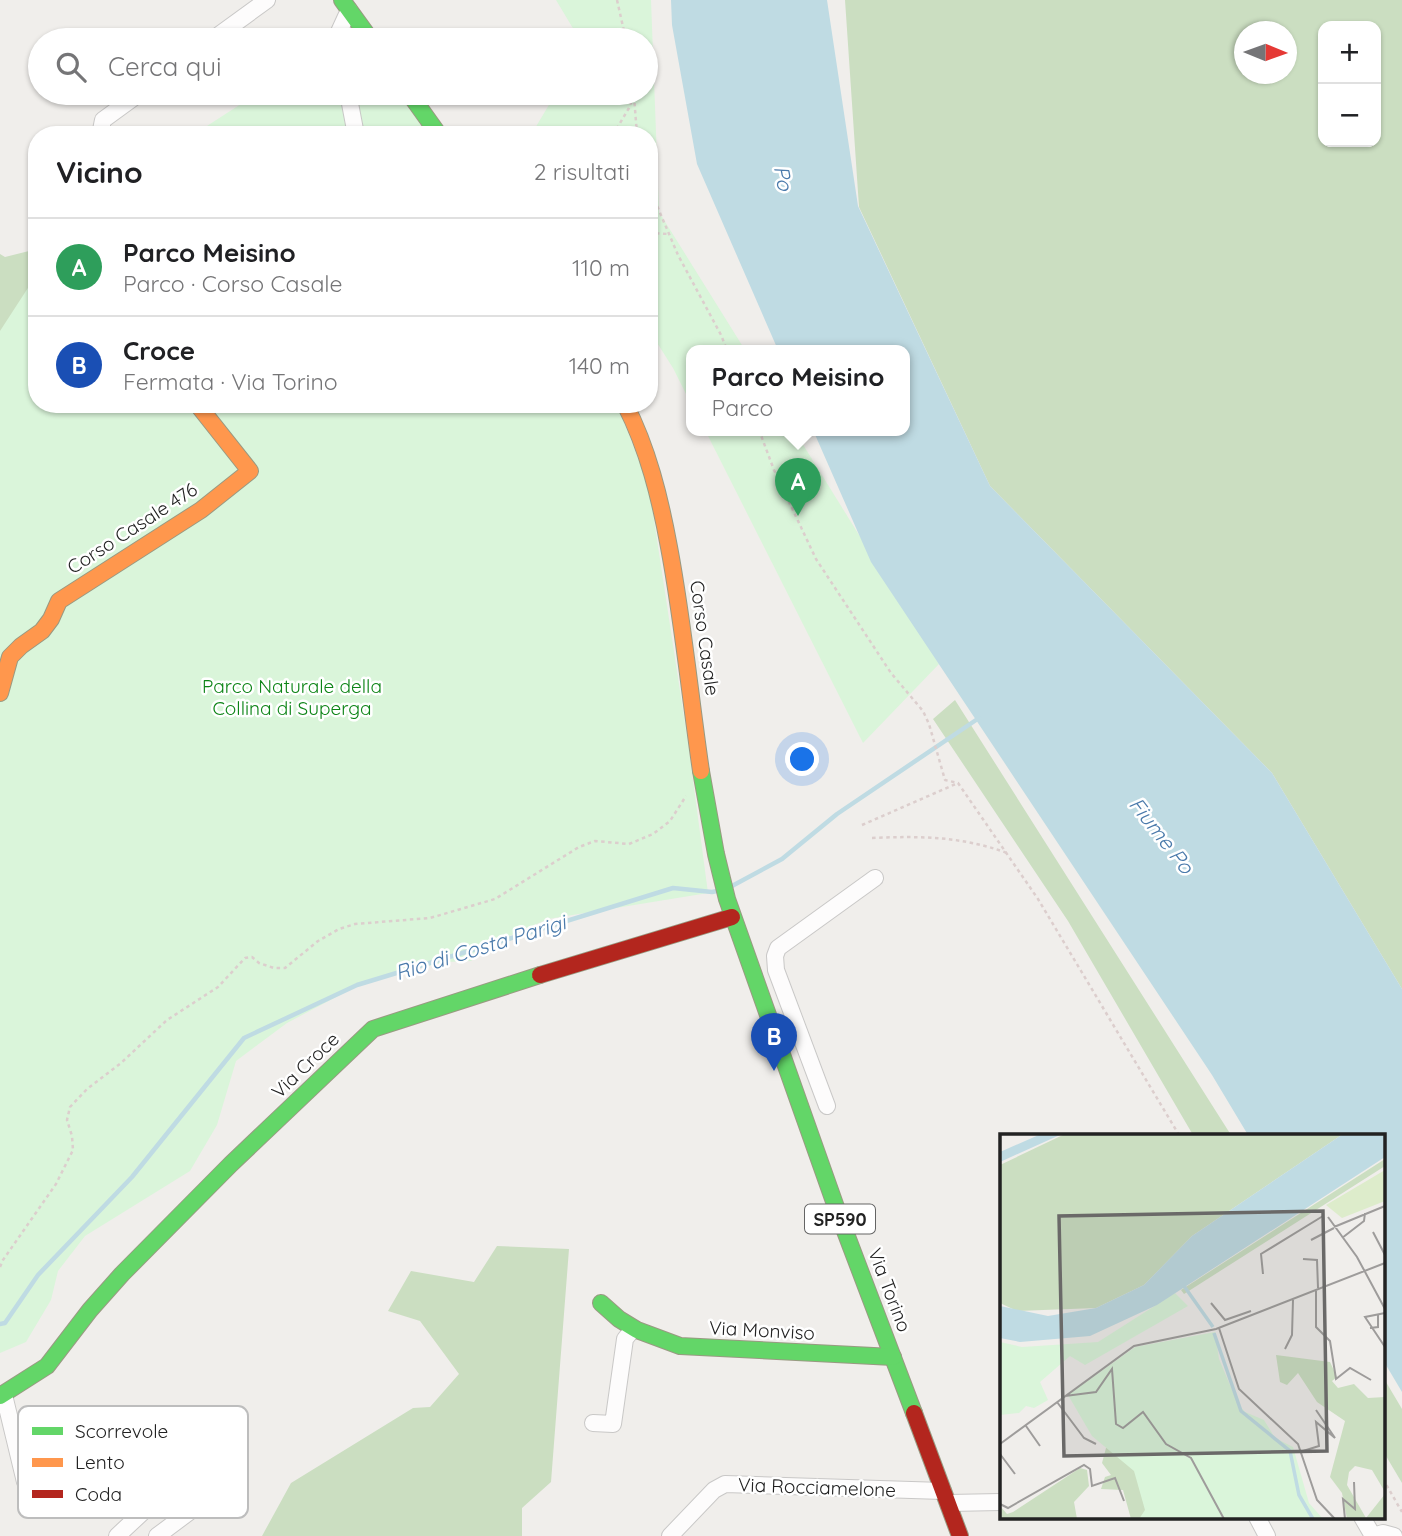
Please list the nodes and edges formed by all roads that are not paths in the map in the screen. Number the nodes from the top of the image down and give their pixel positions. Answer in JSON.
{"nodes":[{"id":1,"x":267,"y":0,"type":"edge"},
{"id":2,"x":346,"y":5,"type":"edge"},
{"id":3,"x":228,"y":28,"type":"edge"},
{"id":4,"x":340,"y":28,"type":"edge"},
{"id":5,"x":362,"y":28,"type":"edge"},
{"id":6,"x":124,"y":105,"type":"edge"},
{"id":7,"x":350,"y":105,"type":"edge"},
{"id":8,"x":418,"y":105,"type":"edge"},
{"id":9,"x":102,"y":126,"type":"edge"},
{"id":10,"x":354,"y":126,"type":"edge"},
{"id":11,"x":433,"y":126,"type":"edge"},
{"id":12,"x":204,"y":413,"type":"edge"},
{"id":13,"x":630,"y":413,"type":"edge"},
{"id":14,"x":0,"y":693,"type":"edge"},
{"id":15,"x":875,"y":878,"type":"dead end"},
{"id":16,"x":724,"y":892,"type":"joint"},
{"id":17,"x":733,"y":917,"type":"junction"},
{"id":18,"x":807,"y":1053,"type":"junction"},
{"id":19,"x":784,"y":1062,"type":"junction"},
{"id":20,"x":827,"y":1106,"type":"dead end"},
{"id":21,"x":601,"y":1303,"type":"dead end"},
{"id":22,"x":633,"y":1329,"type":"junction"},
{"id":23,"x":892,"y":1357,"type":"junction"},
{"id":24,"x":2,"y":1395,"type":"edge"},
{"id":25,"x":593,"y":1423,"type":"dead end"},
{"id":26,"x":18,"y":1456,"type":"edge"},
{"id":27,"x":946,"y":1497,"type":"junction"},
{"id":28,"x":1000,"y":1502,"type":"edge"},
{"id":29,"x":136,"y":1518,"type":"edge"},
{"id":30,"x":181,"y":1518,"type":"edge"},
{"id":31,"x":1258,"y":1518,"type":"edge"},
{"id":32,"x":1363,"y":1518,"type":"edge"},
{"id":33,"x":117,"y":1536,"type":"edge"},
{"id":34,"x":157,"y":1536,"type":"edge"},
{"id":35,"x":670,"y":1536,"type":"edge"},
{"id":36,"x":960,"y":1536,"type":"edge"},
{"id":37,"x":1267,"y":1536,"type":"edge"},
{"id":38,"x":1373,"y":1536,"type":"edge"},
{"id":39,"x":1394,"y":1536,"type":"edge"}],
"edges":[{"from":1,"to":3,"type":"street"},
{"from":2,"to":4,"type":"street"},
{"from":2,"to":5,"type":"street"},
{"from":6,"to":9,"type":"street"},
{"from":7,"to":10,"type":"street"},
{"from":8,"to":11,"type":"street"},
{"from":12,"to":14,"type":"street","name":"Corso Casale 476"},
{"from":13,"to":16,"type":"street","name":"Corso Casale","number":"SP590"},
{"from":15,"to":18,"type":"street"},
{"from":16,"to":17,"type":"street","name":"Via Torino","number":"SP590"},
{"from":17,"to":19,"type":"street","name":"Via Torino","number":"SP590"},
{"from":17,"to":24,"type":"street","name":"Via Croce"},
{"from":18,"to":19,"type":"street"},
{"from":18,"to":20,"type":"street"},
{"from":19,"to":23,"type":"street","name":"Via Torino","number":"SP590"},
{"from":21,"to":22,"type":"street","name":"Via Monviso"},
{"from":22,"to":23,"type":"street","name":"Via Monviso"},
{"from":22,"to":25,"type":"street"},
{"from":23,"to":27,"type":"street","name":"Via Torino","number":"SP590"},
{"from":24,"to":26,"type":"street"},
{"from":27,"to":28,"type":"street","name":"Via Rocciamelone"},
{"from":27,"to":35,"type":"street","name":"Via Rocciamelone"},
{"from":27,"to":36,"type":"street","name":"Via Torino","number":"SP590"},
{"from":29,"to":33,"type":"street"},
{"from":30,"to":34,"type":"street"},
{"from":31,"to":37,"type":"street"},
{"from":32,"to":38,"type":"street"},
{"from":38,"to":39,"type":"street"}]}
